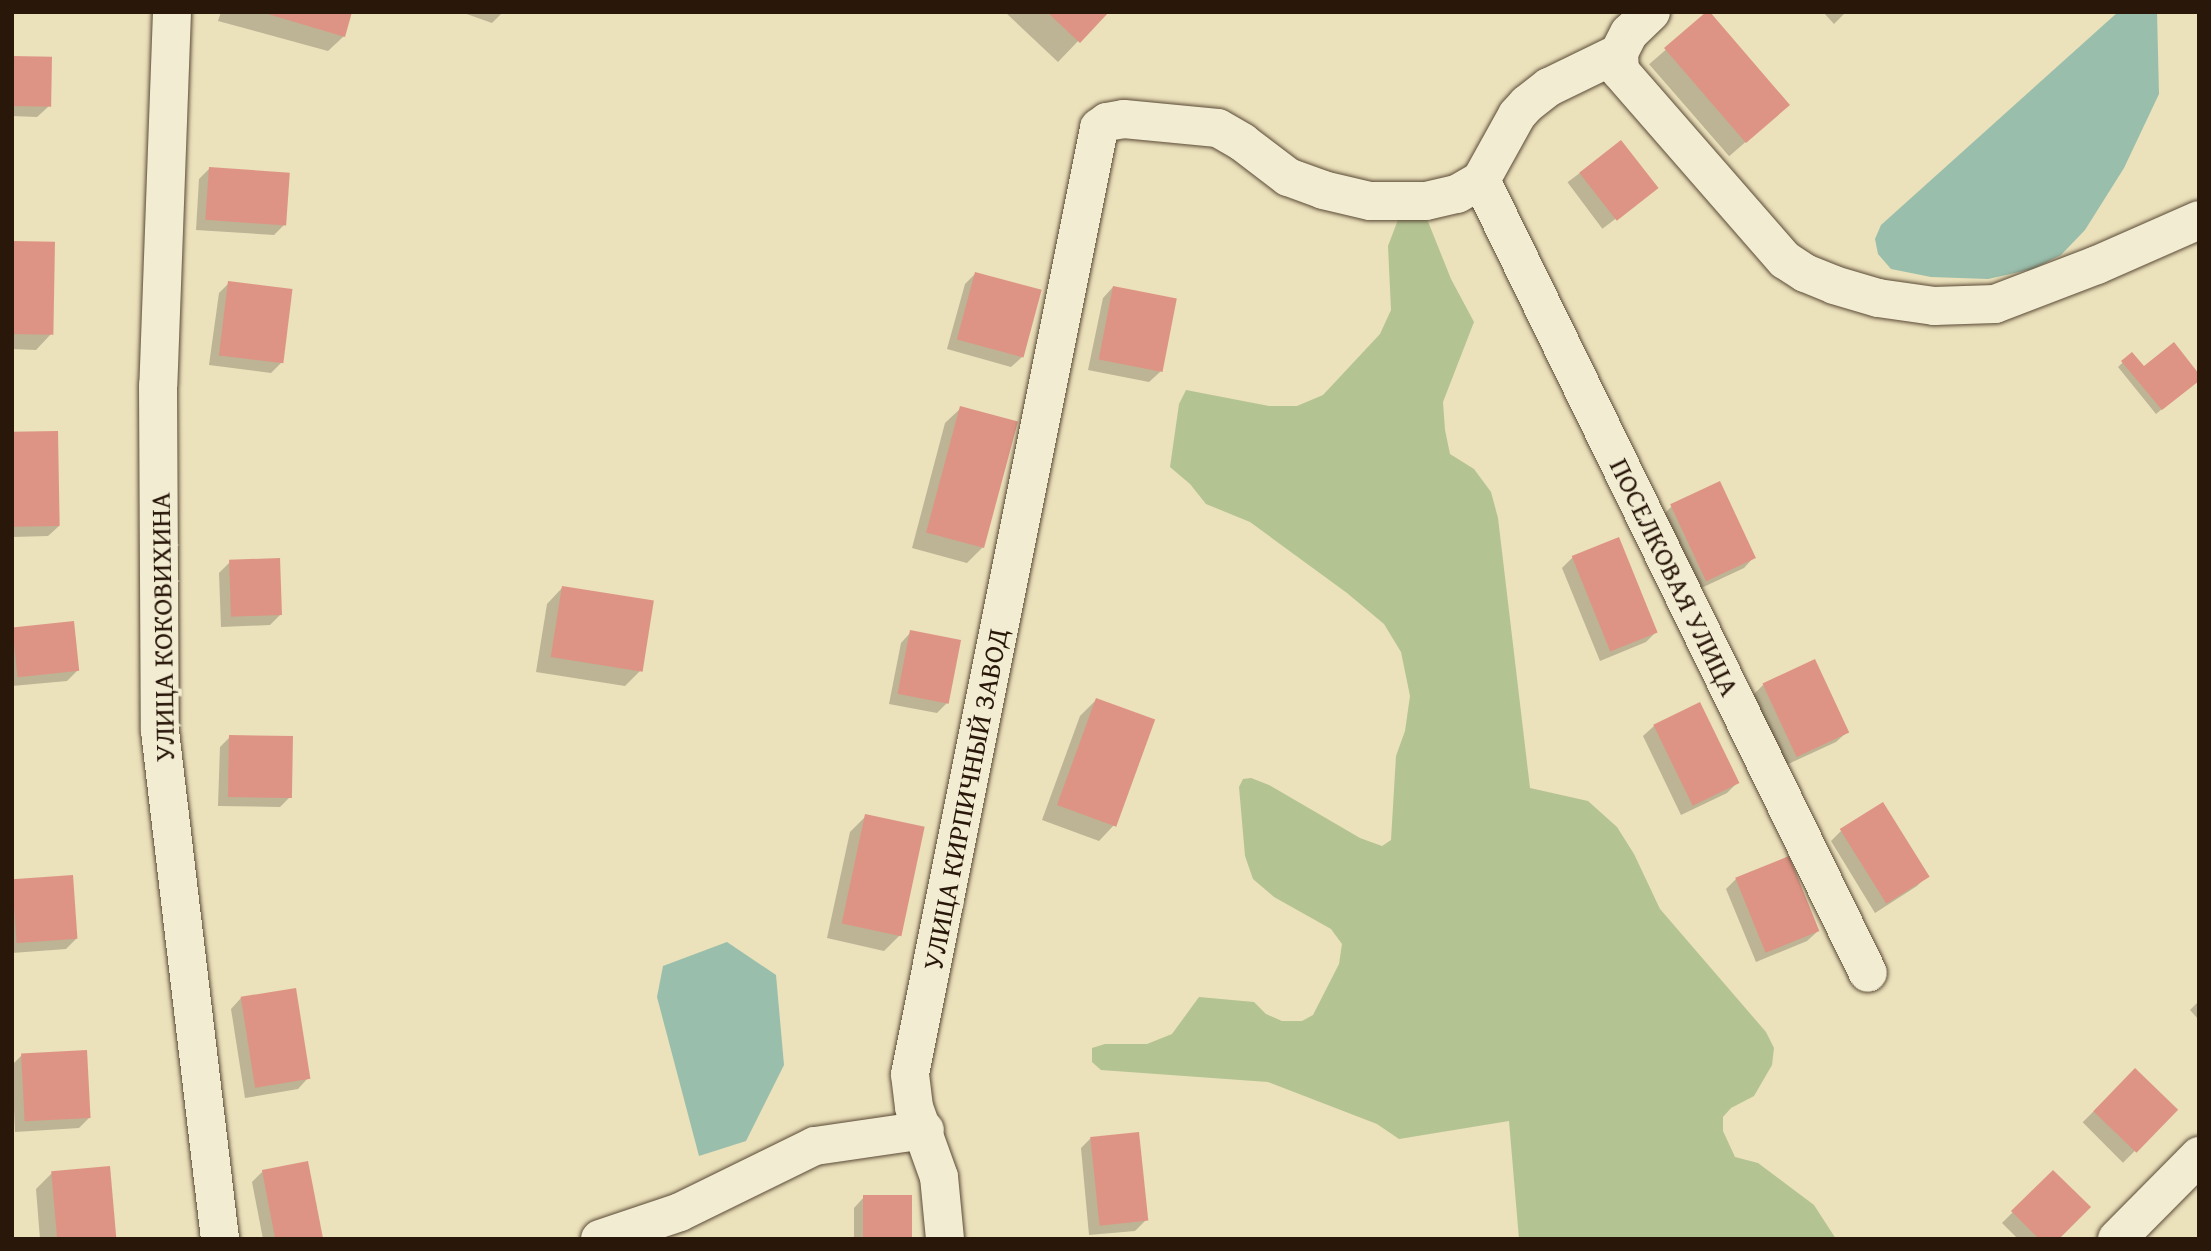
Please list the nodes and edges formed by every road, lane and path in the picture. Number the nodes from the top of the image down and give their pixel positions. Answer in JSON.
{"nodes":[{"id":1,"x":173,"y":12,"type":"edge"},
{"id":2,"x":1651,"y":12,"type":"edge"},
{"id":3,"x":1619,"y":53,"type":"junction"},
{"id":4,"x":1481,"y":180,"type":"junction"},
{"id":5,"x":2199,"y":220,"type":"edge"},
{"id":6,"x":1868,"y":973,"type":"dead end"},
{"id":7,"x":925,"y":1130,"type":"junction"},
{"id":8,"x":2199,"y":1156,"type":"edge"},
{"id":9,"x":220,"y":1239,"type":"edge"},
{"id":10,"x":600,"y":1239,"type":"edge"},
{"id":11,"x":945,"y":1239,"type":"edge"},
{"id":12,"x":2117,"y":1239,"type":"edge"}],
"edges":[{"from":1,"to":9,"type":"street","name":"УЛИЦА КОКОВИХИНА"},
{"from":2,"to":3,"type":"street"},
{"from":3,"to":4,"type":"street"},
{"from":3,"to":5,"type":"street"},
{"from":4,"to":6,"type":"street","name":"ПОСЕЛКОВАЯ УЛИЦА"},
{"from":4,"to":7,"type":"street","name":"УЛИЦА КИРПИЧНЫЙ ЗАВОД"},
{"from":7,"to":10,"type":"street"},
{"from":7,"to":11,"type":"street"},
{"from":8,"to":12,"type":"street"}]}
